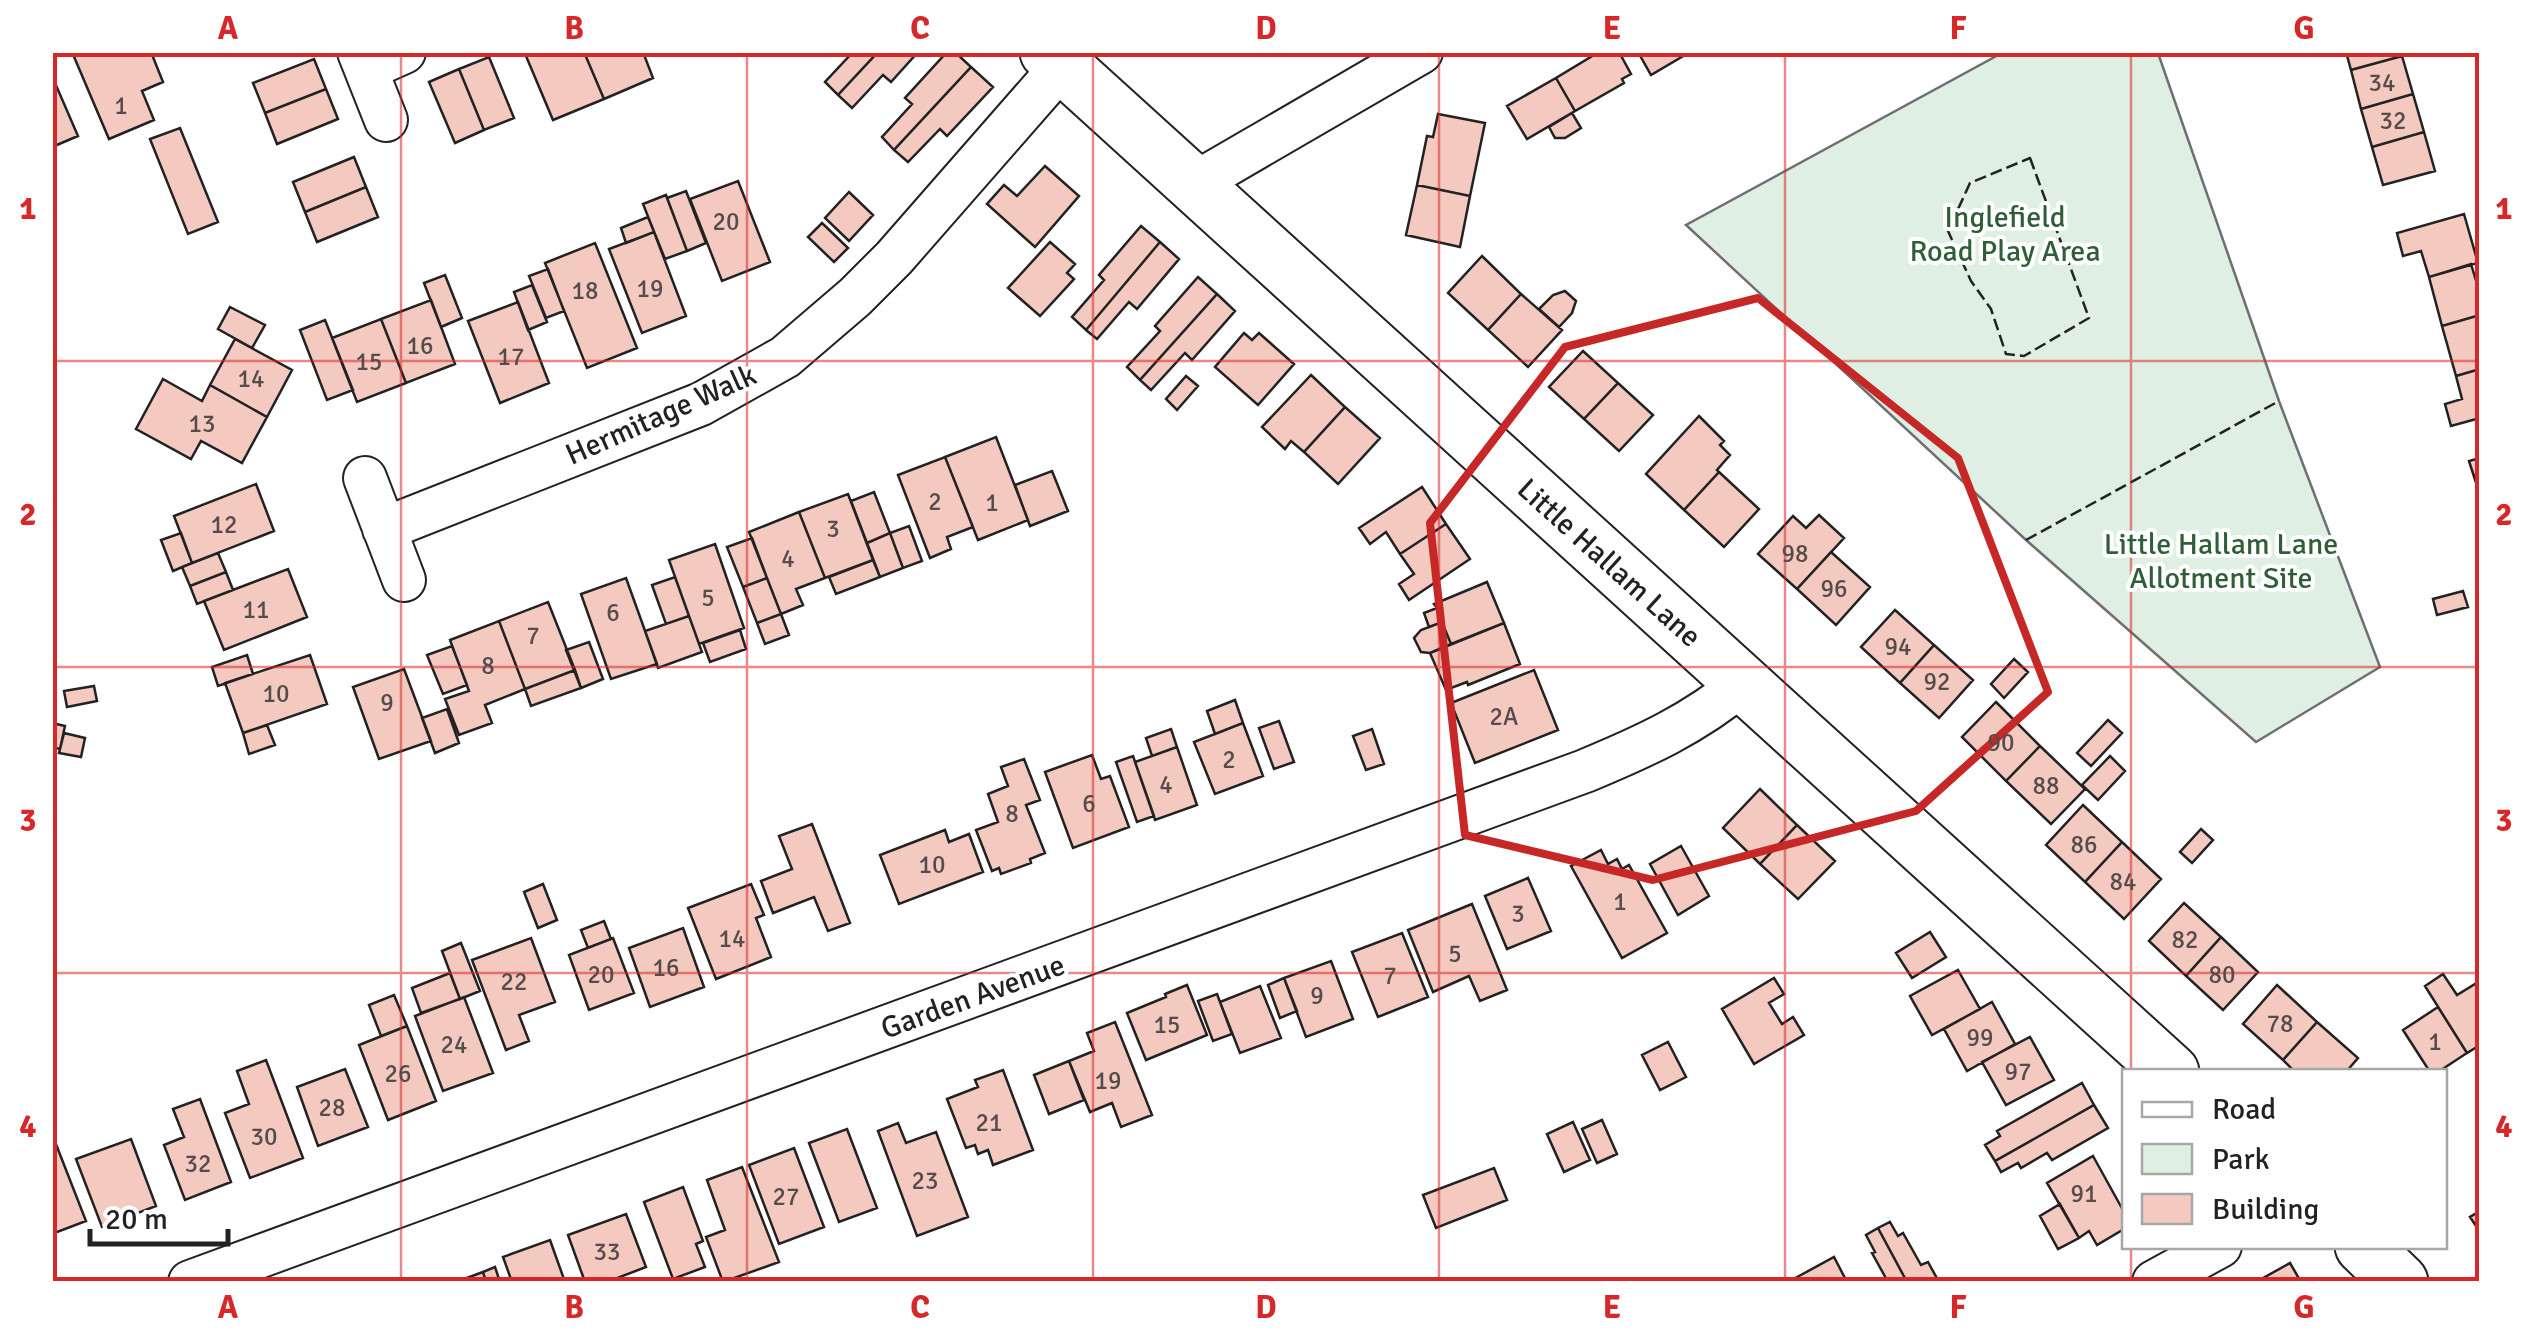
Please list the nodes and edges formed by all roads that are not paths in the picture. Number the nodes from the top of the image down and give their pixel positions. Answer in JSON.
{"nodes":[{"id":1,"x":1421,"y":52,"type":"edge"},
{"id":2,"x":376,"y":58,"type":"edge"},
{"id":3,"x":1055,"y":59,"type":"edge"},
{"id":4,"x":386,"y":120,"type":"dead end"},
{"id":5,"x":1192,"y":185,"type":"junction"},
{"id":6,"x":364,"y":478,"type":"dead end"},
{"id":7,"x":384,"y":529,"type":"junction"},
{"id":8,"x":404,"y":580,"type":"dead end"},
{"id":9,"x":1742,"y":684,"type":"junction"},
{"id":10,"x":2168,"y":1069,"type":"edge"},
{"id":11,"x":2214,"y":1249,"type":"edge"},
{"id":12,"x":2366,"y":1249,"type":"edge"},
{"id":13,"x":190,"y":1282,"type":"edge"},
{"id":14,"x":2154,"y":1282,"type":"edge"},
{"id":15,"x":2400,"y":1282,"type":"edge"}],
"edges":[{"from":1,"to":5,"type":"street"},
{"from":2,"to":4,"type":"street"},
{"from":3,"to":5,"type":"street","name":"Little Hallam Lane"},
{"from":3,"to":7,"type":"street","name":"Hermitage Walk"},
{"from":5,"to":9,"type":"street","name":"Little Hallam Lane"},
{"from":6,"to":7,"type":"street"},
{"from":7,"to":8,"type":"street"},
{"from":9,"to":10,"type":"street","name":"Little Hallam Lane"},
{"from":9,"to":13,"type":"street","name":"Garden Avenue"},
{"from":11,"to":14,"type":"street"},
{"from":12,"to":15,"type":"street"}]}
